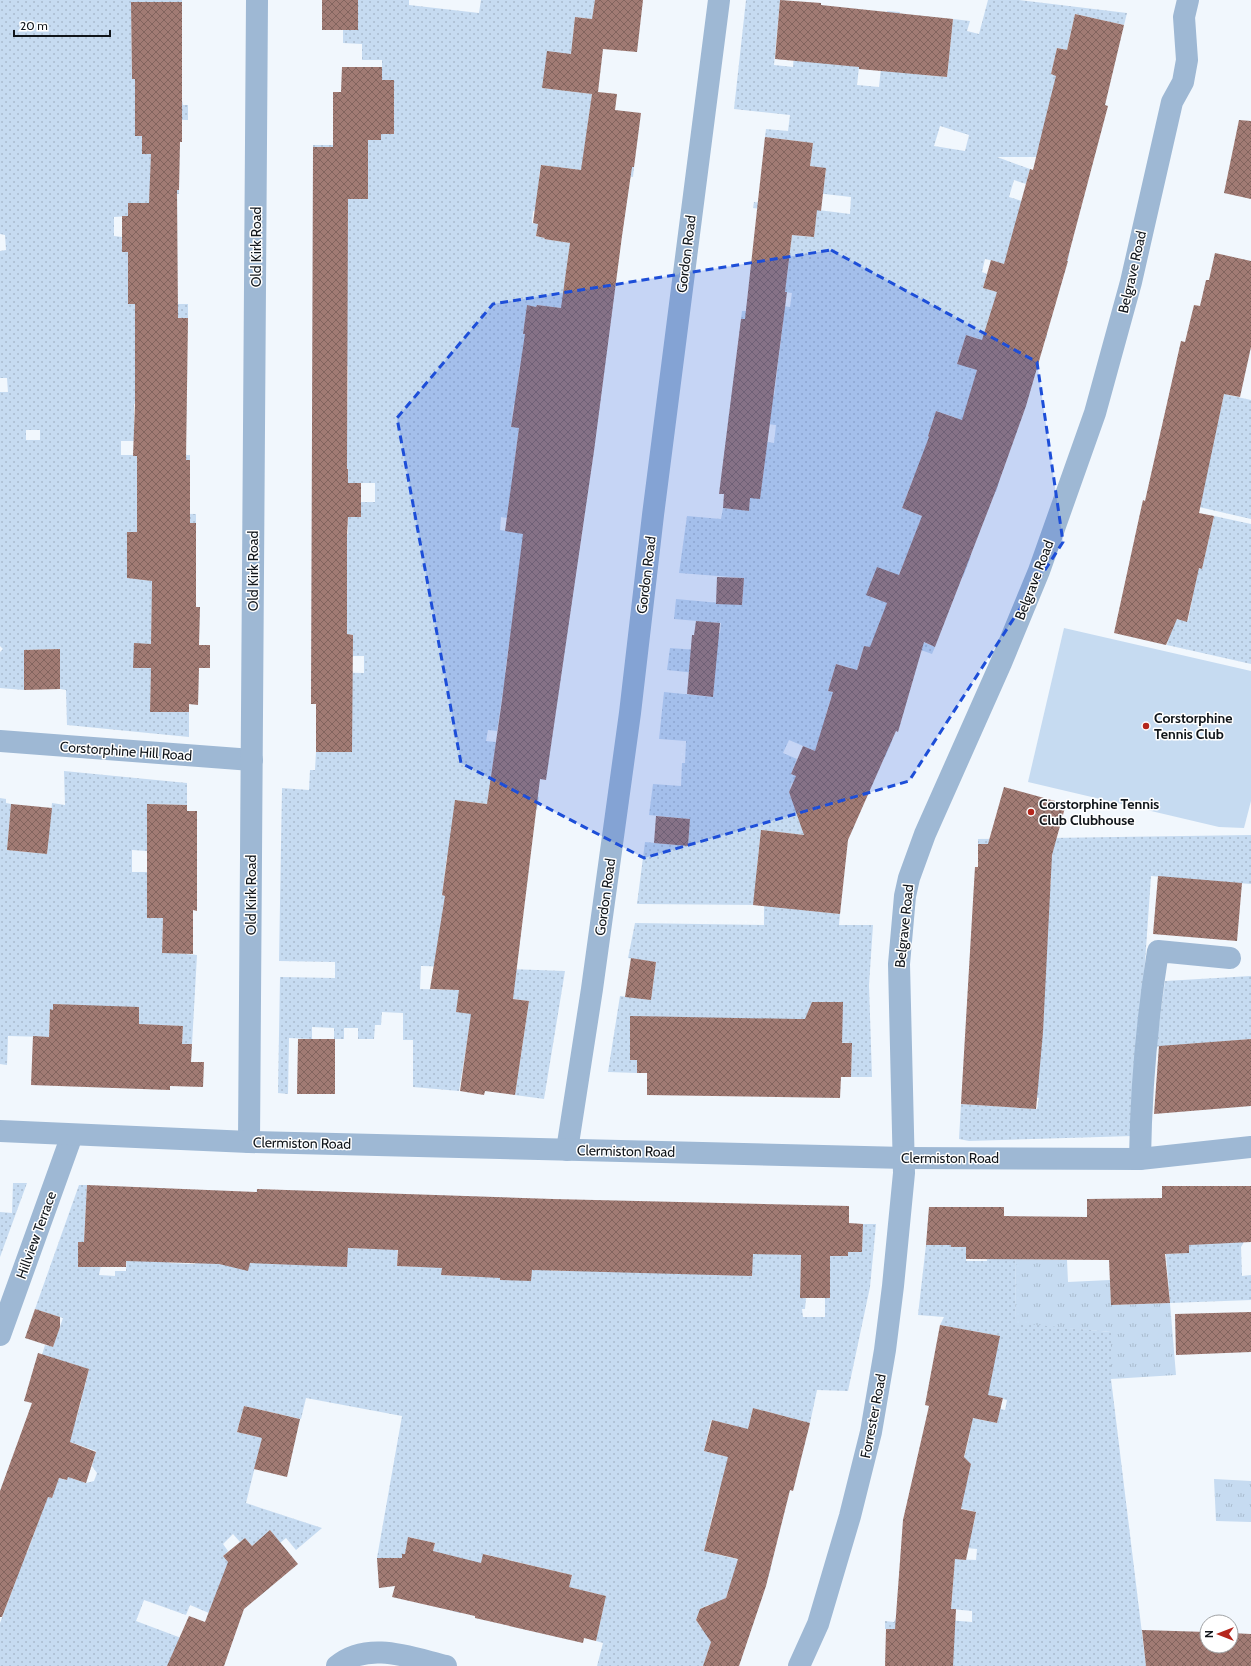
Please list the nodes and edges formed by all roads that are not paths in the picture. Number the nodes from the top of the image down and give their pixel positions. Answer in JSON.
{"nodes":[{"id":1,"x":257,"y":0,"type":"edge"},
{"id":2,"x":719,"y":0,"type":"edge"},
{"id":3,"x":1188,"y":0,"type":"edge"},
{"id":4,"x":0,"y":741,"type":"edge"},
{"id":5,"x":252,"y":760,"type":"junction"},
{"id":6,"x":1230,"y":958,"type":"dead end"},
{"id":7,"x":0,"y":1131,"type":"edge"},
{"id":8,"x":72,"y":1135,"type":"junction"},
{"id":9,"x":250,"y":1142,"type":"junction"},
{"id":10,"x":1251,"y":1147,"type":"edge"},
{"id":11,"x":567,"y":1150,"type":"junction"},
{"id":12,"x":905,"y":1158,"type":"junction"},
{"id":13,"x":1140,"y":1159,"type":"junction"},
{"id":14,"x":0,"y":1335,"type":"edge"},
{"id":15,"x":338,"y":1666,"type":"edge"},
{"id":16,"x":446,"y":1666,"type":"edge"},
{"id":17,"x":799,"y":1666,"type":"edge"}],
"edges":[{"from":1,"to":5,"type":"street","name":"Old Kirk Road"},
{"from":2,"to":11,"type":"street","name":"Gordon Road"},
{"from":3,"to":12,"type":"street","name":"Belgrave Road"},
{"from":4,"to":5,"type":"street","name":"Corstorphine Hill Road"},
{"from":5,"to":9,"type":"street","name":"Old Kirk Road"},
{"from":6,"to":13,"type":"street"},
{"from":7,"to":8,"type":"street","name":"Clermiston Road"},
{"from":8,"to":9,"type":"street","name":"Clermiston Road"},
{"from":8,"to":14,"type":"street","name":"Hillview Terrace"},
{"from":9,"to":11,"type":"street","name":"Clermiston Road"},
{"from":10,"to":13,"type":"street","name":"Clermiston Road"},
{"from":11,"to":12,"type":"street","name":"Clermiston Road"},
{"from":12,"to":13,"type":"street","name":"Clermiston Road"},
{"from":12,"to":17,"type":"street","name":"Forrester Road"},
{"from":15,"to":16,"type":"street"}]}
